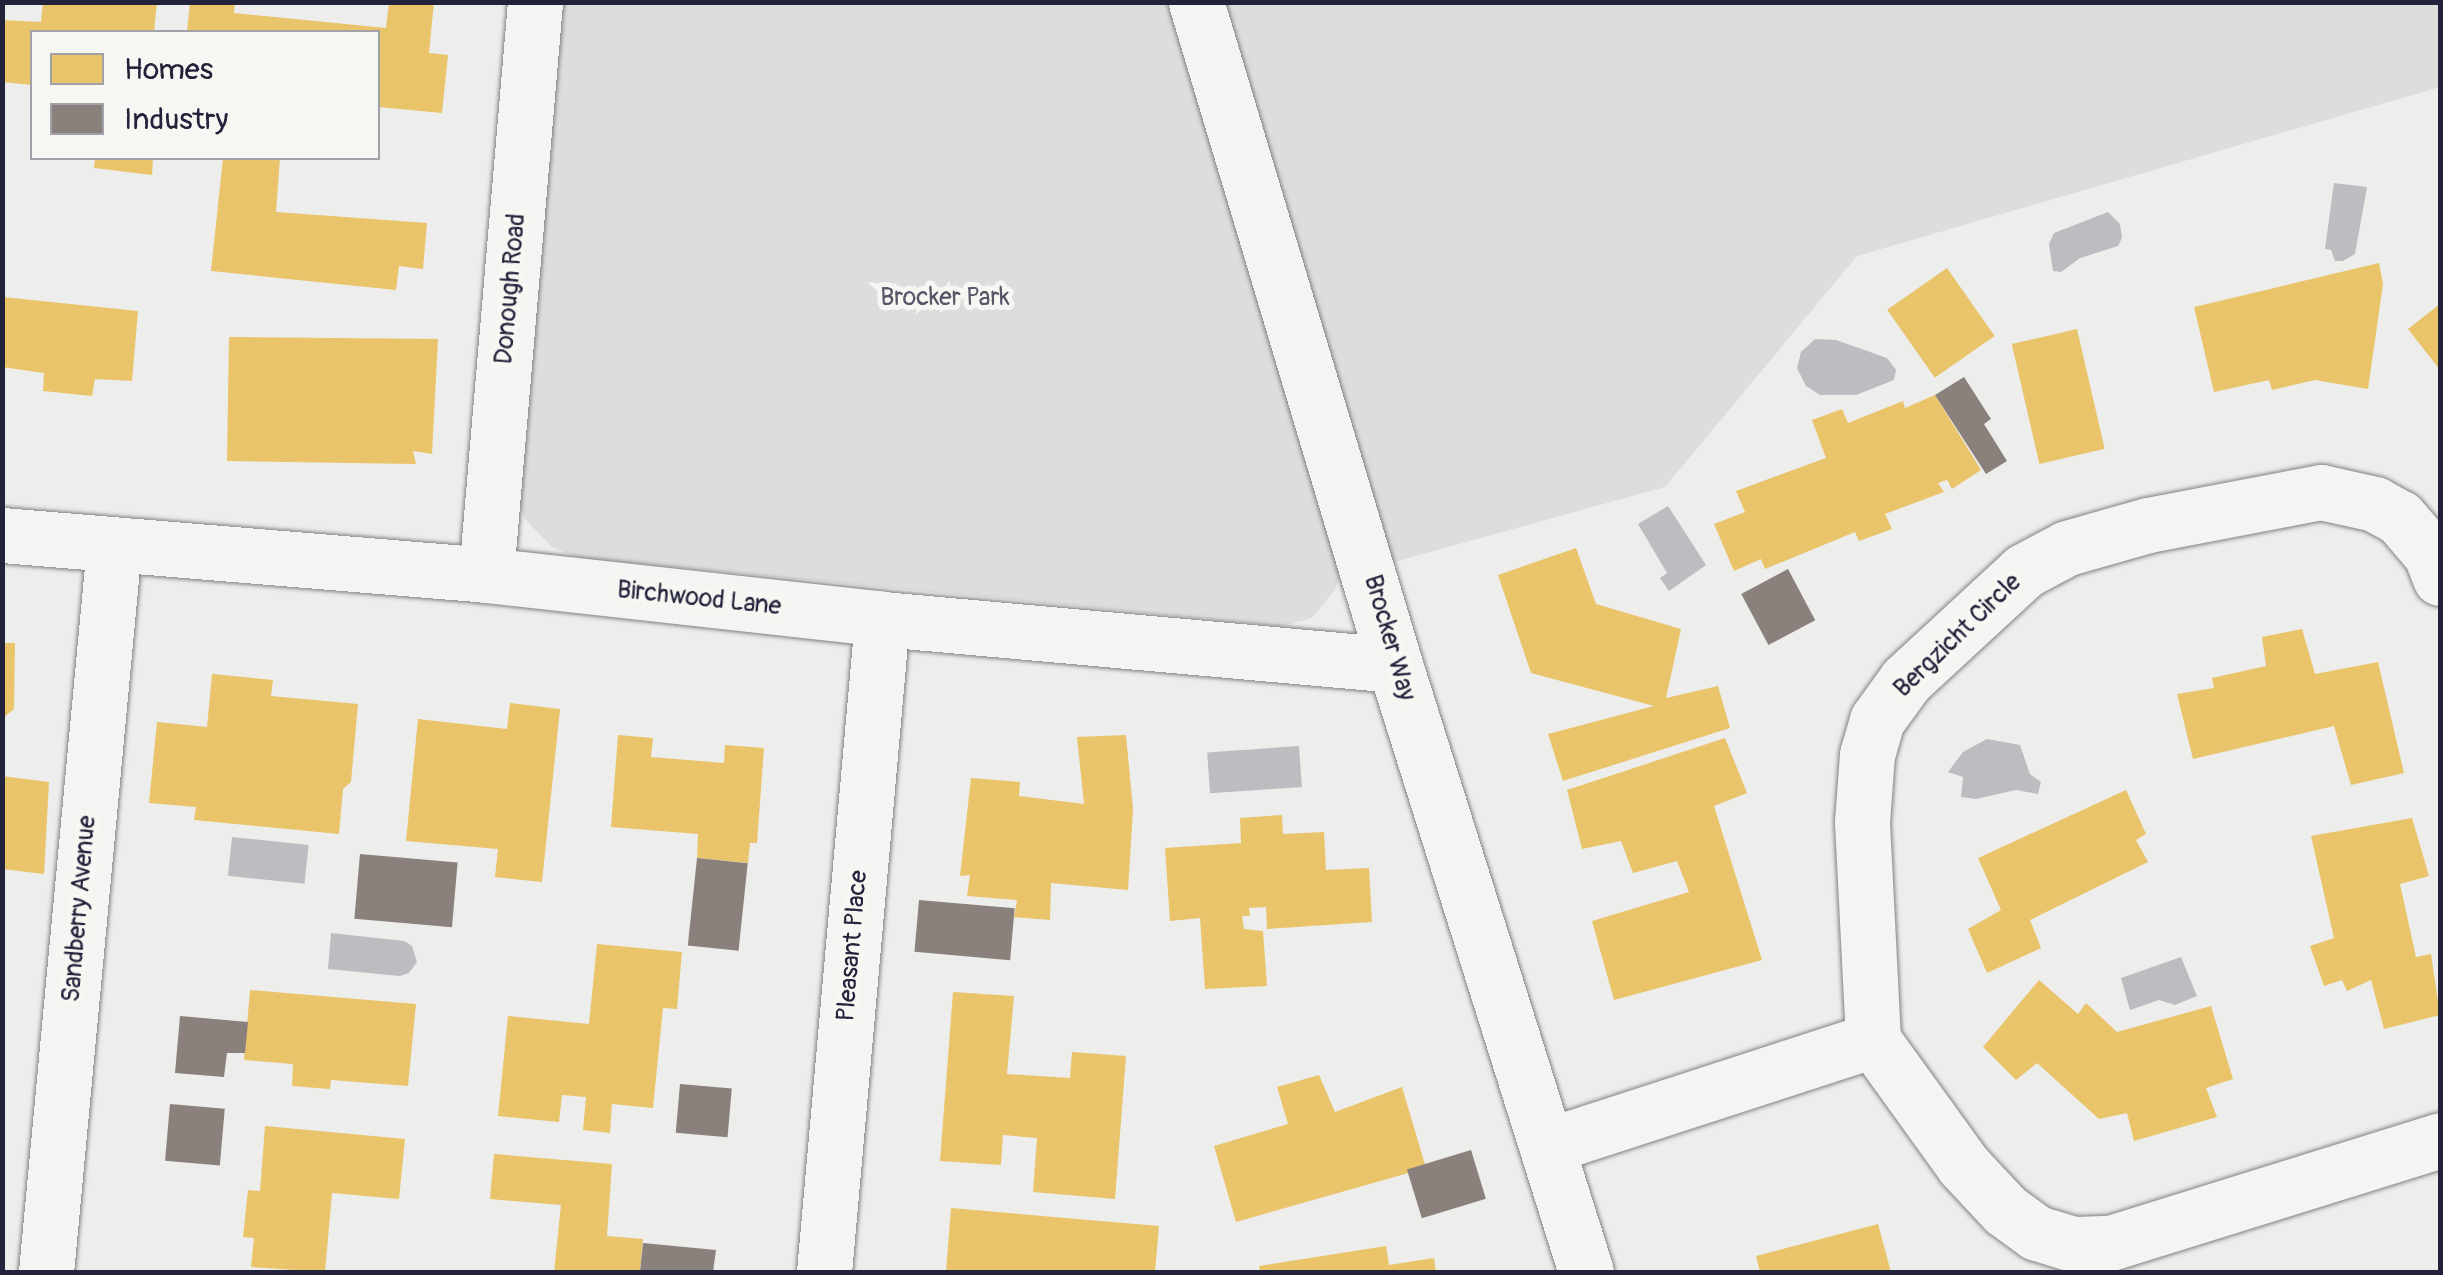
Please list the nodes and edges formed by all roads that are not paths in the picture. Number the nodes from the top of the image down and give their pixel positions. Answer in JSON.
{"nodes":[{"id":1,"x":536,"y":2,"type":"edge"},
{"id":2,"x":1196,"y":2,"type":"edge"},
{"id":3,"x":2,"y":536,"type":"edge"},
{"id":4,"x":114,"y":546,"type":"junction"},
{"id":5,"x":486,"y":575,"type":"junction"},
{"id":6,"x":2440,"y":578,"type":"edge"},
{"id":7,"x":882,"y":619,"type":"junction"},
{"id":8,"x":1395,"y":664,"type":"junction"},
{"id":9,"x":1873,"y":1040,"type":"junction"},
{"id":10,"x":2440,"y":1140,"type":"edge"},
{"id":11,"x":1547,"y":1146,"type":"junction"},
{"id":12,"x":46,"y":1272,"type":"edge"},
{"id":13,"x":824,"y":1272,"type":"edge"},
{"id":14,"x":1586,"y":1272,"type":"edge"}],
"edges":[{"from":1,"to":5,"type":"street","name":"Donough Road"},
{"from":2,"to":8,"type":"street","name":"Brocker Way"},
{"from":3,"to":4,"type":"street","name":"Birchwood Lane"},
{"from":4,"to":5,"type":"street","name":"Birchwood Lane"},
{"from":4,"to":12,"type":"street","name":"Sandberry Avenue"},
{"from":5,"to":7,"type":"street","name":"Birchwood Lane"},
{"from":6,"to":9,"type":"street","name":"Bergzicht Circle"},
{"from":7,"to":8,"type":"street","name":"Birchwood Lane"},
{"from":7,"to":13,"type":"street","name":"Pleasant Place"},
{"from":8,"to":11,"type":"street","name":"Brocker Way"},
{"from":9,"to":10,"type":"street"},
{"from":9,"to":11,"type":"street"},
{"from":11,"to":14,"type":"street","name":"Brocker Way"}]}
